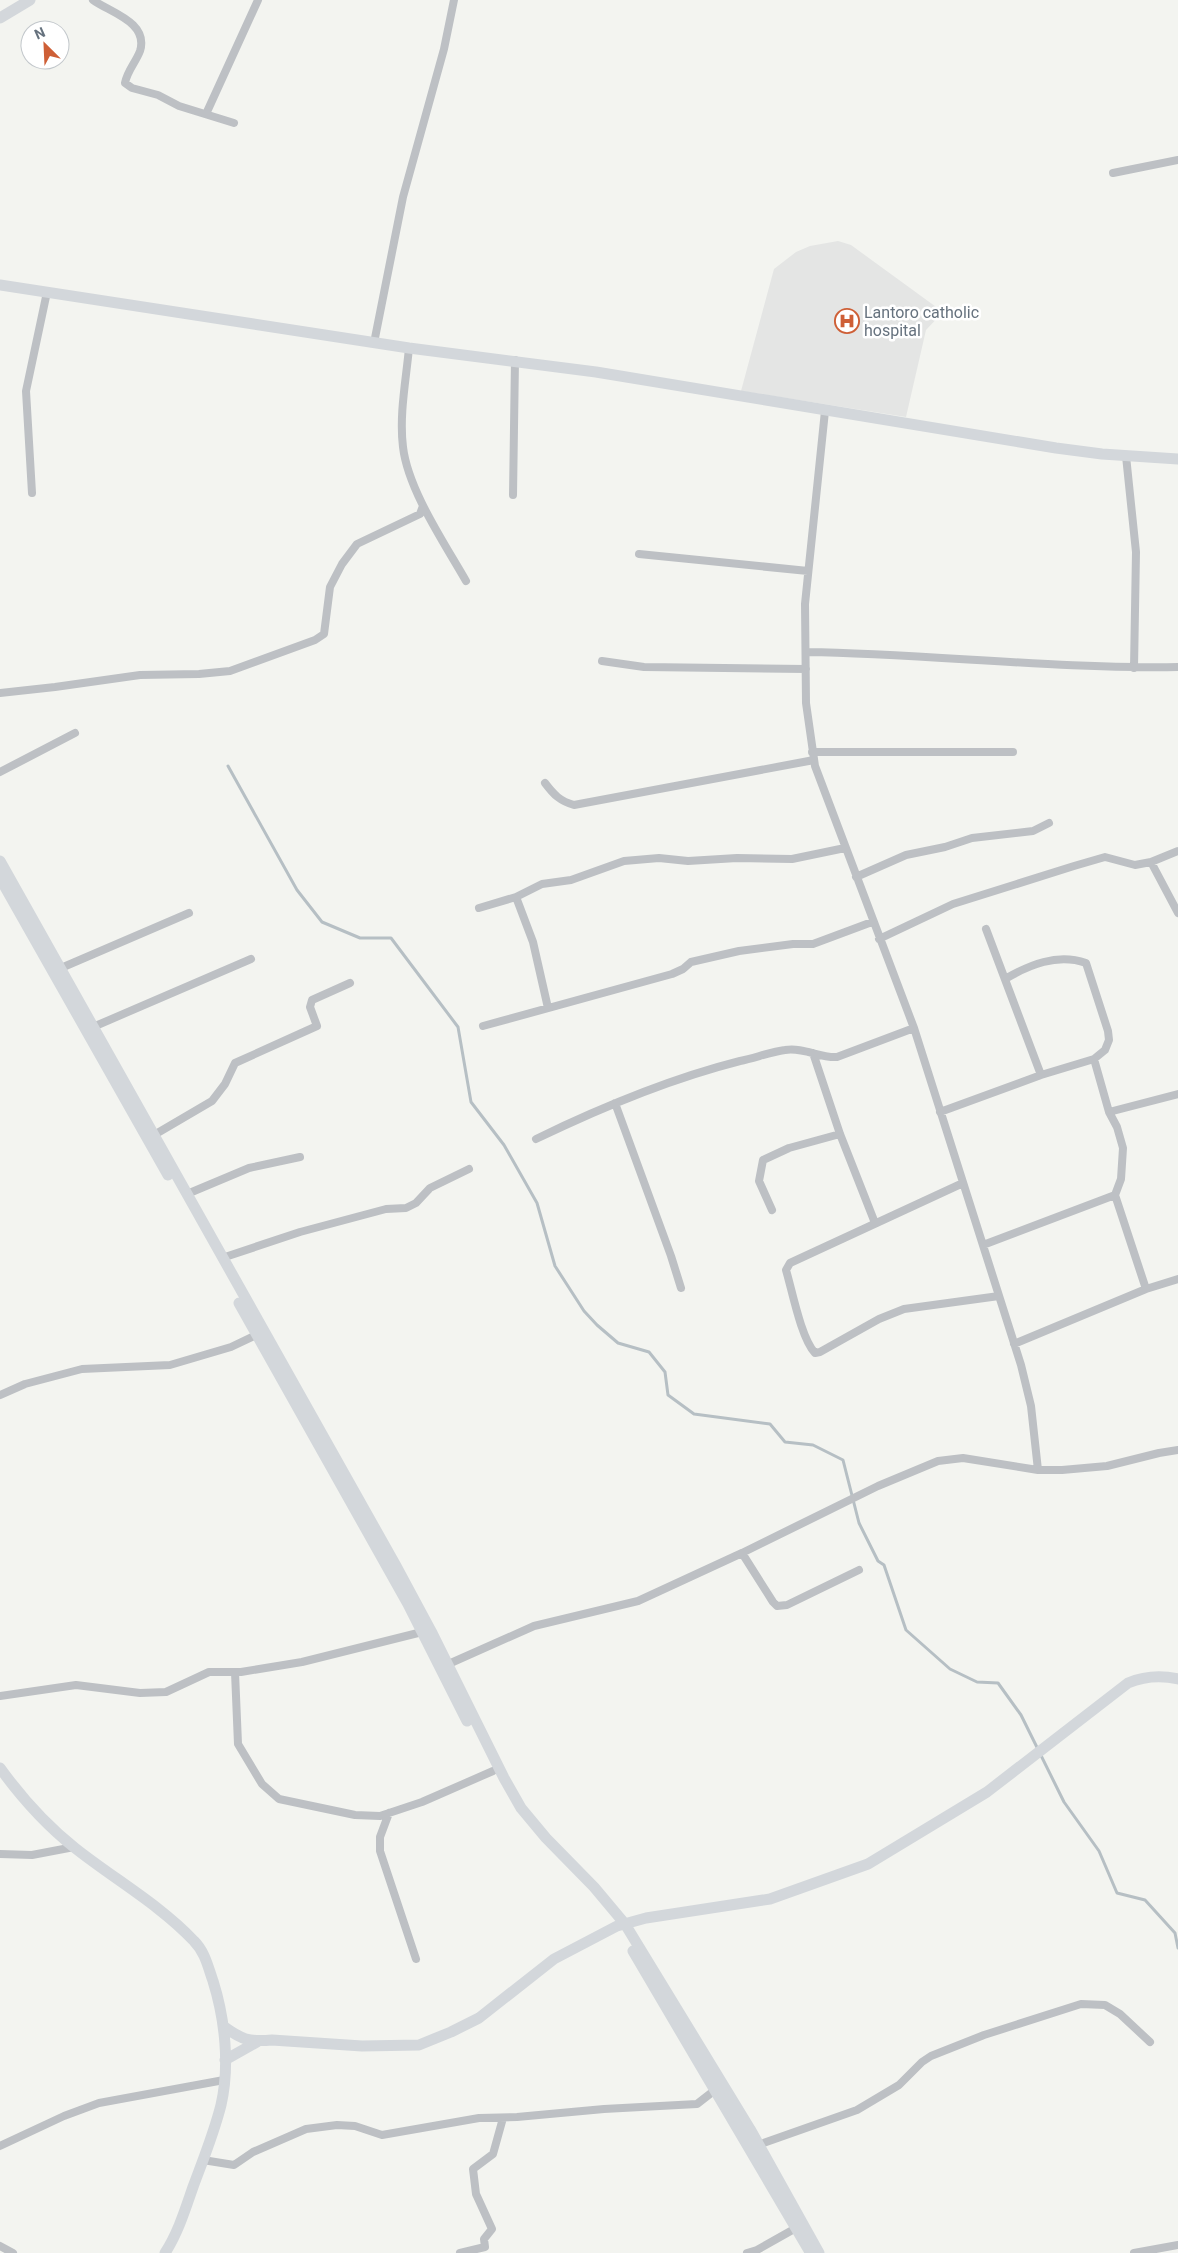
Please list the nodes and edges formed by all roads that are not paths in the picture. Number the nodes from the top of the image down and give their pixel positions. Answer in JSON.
{"nodes":[{"id":1,"x":30,"y":0,"type":"edge"},
{"id":2,"x":93,"y":0,"type":"edge"},
{"id":3,"x":258,"y":0,"type":"edge"},
{"id":4,"x":454,"y":0,"type":"edge"},
{"id":5,"x":0,"y":18,"type":"edge"},
{"id":6,"x":206,"y":114,"type":"junction"},
{"id":7,"x":234,"y":123,"type":"dead end"},
{"id":8,"x":1178,"y":160,"type":"edge"},
{"id":9,"x":1113,"y":173,"type":"dead end"},
{"id":10,"x":0,"y":285,"type":"edge"},
{"id":11,"x":47,"y":292,"type":"junction"},
{"id":12,"x":374,"y":342,"type":"junction"},
{"id":13,"x":409,"y":348,"type":"junction"},
{"id":14,"x":516,"y":360,"type":"junction"},
{"id":15,"x":825,"y":411,"type":"junction"},
{"id":16,"x":1126,"y":456,"type":"junction"},
{"id":17,"x":1178,"y":459,"type":"edge"},
{"id":18,"x":32,"y":493,"type":"dead end"},
{"id":19,"x":513,"y":495,"type":"dead end"},
{"id":20,"x":423,"y":506,"type":"junction"},
{"id":21,"x":639,"y":554,"type":"dead end"},
{"id":22,"x":808,"y":571,"type":"junction"},
{"id":23,"x":466,"y":581,"type":"dead end"},
{"id":24,"x":807,"y":652,"type":"junction"},
{"id":25,"x":602,"y":661,"type":"dead end"},
{"id":26,"x":1178,"y":667,"type":"edge"},
{"id":27,"x":1134,"y":668,"type":"junction"},
{"id":28,"x":806,"y":669,"type":"junction"},
{"id":29,"x":0,"y":692,"type":"edge"},
{"id":30,"x":76,"y":733,"type":"dead end"},
{"id":31,"x":1012,"y":752,"type":"dead end"},
{"id":32,"x":813,"y":756,"type":"junction"},
{"id":33,"x":0,"y":772,"type":"edge"},
{"id":34,"x":545,"y":783,"type":"dead end"},
{"id":35,"x":1049,"y":822,"type":"dead end"},
{"id":36,"x":845,"y":848,"type":"junction"},
{"id":37,"x":1178,"y":851,"type":"edge"},
{"id":38,"x":0,"y":861,"type":"edge"},
{"id":39,"x":1151,"y":862,"type":"junction"},
{"id":40,"x":856,"y":877,"type":"junction"},
{"id":41,"x":0,"y":878,"type":"edge"},
{"id":42,"x":516,"y":897,"type":"junction"},
{"id":43,"x":479,"y":908,"type":"dead end"},
{"id":44,"x":189,"y":913,"type":"dead end"},
{"id":45,"x":1178,"y":913,"type":"edge"},
{"id":46,"x":872,"y":922,"type":"junction"},
{"id":47,"x":986,"y":929,"type":"dead end"},
{"id":48,"x":879,"y":939,"type":"junction"},
{"id":49,"x":251,"y":958,"type":"dead end"},
{"id":50,"x":61,"y":968,"type":"junction"},
{"id":51,"x":1005,"y":979,"type":"junction"},
{"id":52,"x":350,"y":983,"type":"dead end"},
{"id":53,"x":548,"y":1008,"type":"junction"},
{"id":54,"x":483,"y":1026,"type":"dead end"},
{"id":55,"x":94,"y":1027,"type":"junction"},
{"id":56,"x":914,"y":1028,"type":"junction"},
{"id":57,"x":813,"y":1053,"type":"junction"},
{"id":58,"x":1094,"y":1060,"type":"junction"},
{"id":59,"x":1041,"y":1075,"type":"junction"},
{"id":60,"x":1178,"y":1094,"type":"edge"},
{"id":61,"x":615,"y":1103,"type":"junction"},
{"id":62,"x":940,"y":1112,"type":"junction"},
{"id":63,"x":1108,"y":1112,"type":"junction"},
{"id":64,"x":840,"y":1134,"type":"junction"},
{"id":65,"x":154,"y":1135,"type":"junction"},
{"id":66,"x":536,"y":1138,"type":"dead end"},
{"id":67,"x":300,"y":1157,"type":"dead end"},
{"id":68,"x":469,"y":1169,"type":"dead end"},
{"id":69,"x":963,"y":1183,"type":"junction"},
{"id":70,"x":187,"y":1194,"type":"junction"},
{"id":71,"x":1115,"y":1195,"type":"junction"},
{"id":72,"x":772,"y":1210,"type":"dead end"},
{"id":73,"x":875,"y":1223,"type":"junction"},
{"id":74,"x":983,"y":1245,"type":"junction"},
{"id":75,"x":222,"y":1258,"type":"junction"},
{"id":76,"x":1178,"y":1279,"type":"edge"},
{"id":77,"x":681,"y":1288,"type":"dead end"},
{"id":78,"x":1146,"y":1288,"type":"junction"},
{"id":79,"x":999,"y":1296,"type":"junction"},
{"id":80,"x":256,"y":1335,"type":"junction"},
{"id":81,"x":1014,"y":1344,"type":"junction"},
{"id":82,"x":0,"y":1395,"type":"edge"},
{"id":83,"x":1178,"y":1450,"type":"edge"},
{"id":84,"x":1038,"y":1470,"type":"junction"},
{"id":85,"x":742,"y":1552,"type":"junction"},
{"id":86,"x":859,"y":1570,"type":"dead end"},
{"id":87,"x":422,"y":1632,"type":"junction"},
{"id":88,"x":444,"y":1666,"type":"junction"},
{"id":89,"x":235,"y":1672,"type":"junction"},
{"id":90,"x":1178,"y":1679,"type":"edge"},
{"id":91,"x":0,"y":1696,"type":"edge"},
{"id":92,"x":0,"y":1768,"type":"edge"},
{"id":93,"x":493,"y":1771,"type":"junction"},
{"id":94,"x":390,"y":1813,"type":"junction"},
{"id":95,"x":74,"y":1847,"type":"junction"},
{"id":96,"x":0,"y":1854,"type":"edge"},
{"id":97,"x":621,"y":1925,"type":"junction"},
{"id":98,"x":416,"y":1959,"type":"dead end"},
{"id":99,"x":222,"y":2026,"type":"junction"},
{"id":100,"x":257,"y":2042,"type":"junction"},
{"id":101,"x":1150,"y":2042,"type":"dead end"},
{"id":102,"x":224,"y":2060,"type":"junction"},
{"id":103,"x":224,"y":2080,"type":"junction"},
{"id":104,"x":715,"y":2090,"type":"junction"},
{"id":105,"x":503,"y":2118,"type":"junction"},
{"id":106,"x":758,"y":2144,"type":"junction"},
{"id":107,"x":0,"y":2146,"type":"edge"},
{"id":108,"x":203,"y":2160,"type":"junction"},
{"id":109,"x":796,"y":2228,"type":"junction"},
{"id":110,"x":1178,"y":2245,"type":"edge"},
{"id":111,"x":0,"y":2246,"type":"edge"},
{"id":112,"x":13,"y":2253,"type":"edge"},
{"id":113,"x":164,"y":2253,"type":"edge"},
{"id":114,"x":460,"y":2253,"type":"edge"},
{"id":115,"x":746,"y":2253,"type":"edge"},
{"id":116,"x":810,"y":2253,"type":"edge"},
{"id":117,"x":819,"y":2253,"type":"edge"},
{"id":118,"x":1134,"y":2253,"type":"edge"}],
"edges":[{"from":1,"to":5,"type":"street"},
{"from":2,"to":6,"type":"street"},
{"from":3,"to":6,"type":"street"},
{"from":4,"to":12,"type":"street"},
{"from":6,"to":7,"type":"street"},
{"from":8,"to":9,"type":"street"},
{"from":10,"to":11,"type":"street"},
{"from":11,"to":12,"type":"street"},
{"from":11,"to":18,"type":"street"},
{"from":12,"to":13,"type":"street"},
{"from":13,"to":14,"type":"street"},
{"from":13,"to":20,"type":"street"},
{"from":14,"to":15,"type":"street"},
{"from":14,"to":19,"type":"street"},
{"from":15,"to":16,"type":"street"},
{"from":15,"to":22,"type":"street"},
{"from":16,"to":17,"type":"street"},
{"from":16,"to":27,"type":"street"},
{"from":20,"to":23,"type":"street"},
{"from":20,"to":29,"type":"street"},
{"from":21,"to":22,"type":"street"},
{"from":22,"to":24,"type":"street"},
{"from":24,"to":27,"type":"street"},
{"from":24,"to":28,"type":"street"},
{"from":25,"to":28,"type":"street"},
{"from":26,"to":27,"type":"street"},
{"from":28,"to":32,"type":"street"},
{"from":30,"to":33,"type":"street"},
{"from":31,"to":32,"type":"street"},
{"from":32,"to":34,"type":"street"},
{"from":32,"to":36,"type":"street"},
{"from":35,"to":40,"type":"street"},
{"from":36,"to":40,"type":"street"},
{"from":36,"to":42,"type":"street"},
{"from":37,"to":39,"type":"street"},
{"from":38,"to":50,"type":"street"},
{"from":39,"to":45,"type":"street"},
{"from":39,"to":48,"type":"street"},
{"from":40,"to":46,"type":"street"},
{"from":41,"to":80,"type":"street"},
{"from":42,"to":43,"type":"street"},
{"from":42,"to":53,"type":"street"},
{"from":44,"to":50,"type":"street"},
{"from":46,"to":48,"type":"street"},
{"from":46,"to":53,"type":"street"},
{"from":47,"to":51,"type":"street"},
{"from":48,"to":56,"type":"street"},
{"from":49,"to":55,"type":"street"},
{"from":50,"to":55,"type":"street"},
{"from":51,"to":58,"type":"street"},
{"from":51,"to":59,"type":"street"},
{"from":52,"to":65,"type":"street"},
{"from":53,"to":54,"type":"street"},
{"from":55,"to":65,"type":"street"},
{"from":56,"to":57,"type":"street"},
{"from":56,"to":62,"type":"street"},
{"from":57,"to":61,"type":"street"},
{"from":57,"to":64,"type":"street"},
{"from":58,"to":59,"type":"street"},
{"from":58,"to":63,"type":"street"},
{"from":59,"to":62,"type":"street"},
{"from":60,"to":63,"type":"street"},
{"from":61,"to":66,"type":"street"},
{"from":61,"to":77,"type":"street"},
{"from":62,"to":69,"type":"street"},
{"from":63,"to":71,"type":"street"},
{"from":64,"to":72,"type":"street"},
{"from":64,"to":73,"type":"street"},
{"from":65,"to":70,"type":"street"},
{"from":67,"to":70,"type":"street"},
{"from":68,"to":75,"type":"street"},
{"from":69,"to":73,"type":"street"},
{"from":69,"to":74,"type":"street"},
{"from":70,"to":75,"type":"street"},
{"from":71,"to":74,"type":"street"},
{"from":71,"to":78,"type":"street"},
{"from":73,"to":79,"type":"street"},
{"from":74,"to":79,"type":"street"},
{"from":75,"to":88,"type":"street"},
{"from":76,"to":78,"type":"street"},
{"from":78,"to":81,"type":"street"},
{"from":79,"to":81,"type":"street"},
{"from":80,"to":82,"type":"street"},
{"from":80,"to":87,"type":"street"},
{"from":81,"to":84,"type":"street"},
{"from":83,"to":84,"type":"street"},
{"from":84,"to":85,"type":"street"},
{"from":85,"to":86,"type":"street"},
{"from":85,"to":88,"type":"street"},
{"from":87,"to":88,"type":"street"},
{"from":87,"to":89,"type":"street"},
{"from":88,"to":93,"type":"street"},
{"from":88,"to":97,"type":"street"},
{"from":89,"to":91,"type":"street"},
{"from":89,"to":94,"type":"street"},
{"from":90,"to":97,"type":"street"},
{"from":92,"to":95,"type":"street"},
{"from":93,"to":94,"type":"street"},
{"from":93,"to":97,"type":"street"},
{"from":94,"to":98,"type":"street"},
{"from":95,"to":96,"type":"street"},
{"from":95,"to":99,"type":"street"},
{"from":97,"to":100,"type":"street"},
{"from":97,"to":104,"type":"street"},
{"from":97,"to":106,"type":"street"},
{"from":99,"to":100,"type":"street"},
{"from":99,"to":102,"type":"street"},
{"from":100,"to":102,"type":"street"},
{"from":101,"to":106,"type":"street"},
{"from":102,"to":103,"type":"street"},
{"from":103,"to":107,"type":"street"},
{"from":103,"to":108,"type":"street"},
{"from":104,"to":105,"type":"street"},
{"from":104,"to":109,"type":"street"},
{"from":105,"to":108,"type":"street"},
{"from":105,"to":114,"type":"street"},
{"from":106,"to":117,"type":"street"},
{"from":108,"to":113,"type":"street"},
{"from":109,"to":115,"type":"street"},
{"from":109,"to":116,"type":"street"},
{"from":110,"to":118,"type":"street"},
{"from":111,"to":112,"type":"street"}]}
